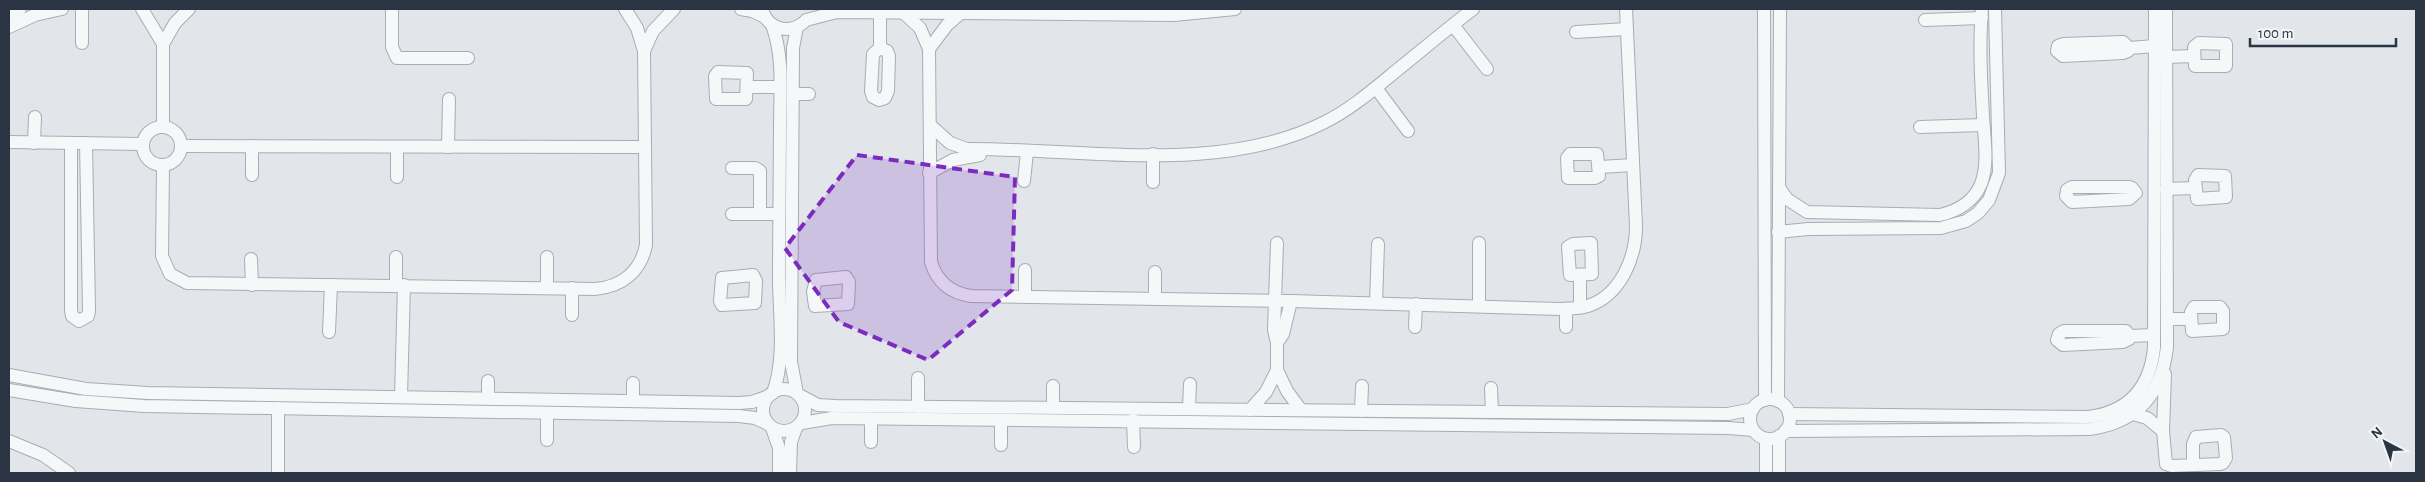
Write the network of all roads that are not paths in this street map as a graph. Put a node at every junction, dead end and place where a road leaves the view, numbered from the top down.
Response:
1 (20, 9) edge
2 (62, 9) edge
3 (82, 9) edge
4 (142, 9) edge
5 (189, 9) edge
6 (392, 9) edge
7 (625, 9) edge
8 (674, 9) edge
9 (740, 9) edge
10 (1235, 9) edge
11 (1472, 9) edge
12 (1626, 9) edge
13 (1764, 9) edge
14 (1780, 9) edge
15 (1995, 9) edge
16 (2155, 9) edge
17 (2166, 9) edge
18 (837, 10) edge
19 (880, 12) junction
20 (962, 12) junction
21 (904, 13) junction
22 (1982, 13) edge
23 (9, 14) edge
24 (766, 17) edge
25 (804, 18) edge
26 (1925, 20) dead end
27 (1453, 25) junction
28 (9, 27) edge
29 (1627, 29) junction
30 (1576, 32) dead end
31 (82, 42) dead end
32 (163, 44) junction
33 (2155, 46) junction
34 (880, 48) dead end
35 (929, 49) junction
36 (2092, 49) dead end
37 (644, 51) junction
38 (2166, 56) junction
39 (2194, 56) dead end
40 (468, 58) dead end
41 (1487, 70) dead end
42 (1996, 70) junction
43 (1981, 71) junction
44 (748, 87) dead end
45 (780, 87) junction
46 (1376, 88) junction
47 (793, 94) junction
48 (809, 94) dead end
49 (448, 99) dead end
50 (35, 117) dead end
51 (930, 125) junction
52 (1983, 125) junction
53 (163, 128) junction
54 (1920, 128) dead end
55 (1408, 131) dead end
56 (9, 142) edge
57 (34, 143) junction
58 (71, 143) junction
59 (86, 143) junction
60 (143, 144) junction
61 (181, 146) junction
62 (252, 146) junction
63 (397, 146) junction
64 (2160, 146) junction
65 (448, 147) junction
66 (645, 147) junction
67 (991, 150) junction
68 (1027, 152) junction
69 (1153, 154) junction
70 (163, 165) junction
71 (1634, 165) junction
72 (1600, 167) dead end
73 (732, 168) dead end
74 (929, 173) junction
75 (252, 176) dead end
76 (397, 177) dead end
77 (1024, 181) dead end
78 (1154, 182) dead end
79 (2195, 188) dead end
80 (1780, 189) junction
81 (2160, 191) junction
82 (2136, 193) dead end
83 (732, 214) dead end
84 (760, 214) junction
85 (779, 214) junction
86 (1778, 232) junction
87 (1277, 243) dead end
88 (1378, 244) dead end
89 (1479, 244) dead end
90 (396, 257) dead end
91 (547, 257) dead end
92 (252, 259) dead end
93 (1024, 270) dead end
94 (1155, 272) dead end
95 (1580, 276) dead end
96 (252, 284) junction
97 (331, 284) junction
98 (400, 285) junction
99 (547, 288) junction
100 (572, 288) junction
101 (778, 288) junction
102 (756, 290) dead end
103 (792, 292) junction
104 (813, 292) dead end
105 (1025, 296) junction
106 (1155, 298) junction
107 (1275, 300) junction
108 (1291, 301) junction
109 (1376, 303) junction
110 (1416, 304) junction
111 (1479, 306) junction
112 (1580, 307) junction
113 (1566, 308) junction
114 (572, 315) dead end
115 (2191, 319) dead end
116 (2167, 320) junction
117 (1415, 327) dead end
118 (1566, 327) dead end
119 (329, 332) dead end
120 (2154, 335) junction
121 (2093, 337) dead end
122 (1277, 343) junction
123 (2165, 362) junction
124 (1277, 370) junction
125 (9, 375) edge
126 (918, 378) dead end
127 (488, 381) dead end
128 (633, 383) dead end
129 (1190, 384) dead end
130 (1053, 386) dead end
131 (1362, 386) dead end
132 (1491, 388) dead end
133 (9, 390) edge
134 (248, 394) junction
135 (771, 394) junction
136 (799, 395) junction
137 (401, 396) junction
138 (488, 398) junction
139 (633, 401) junction
140 (1771, 401) junction
141 (918, 407) junction
142 (248, 408) junction
143 (278, 408) junction
144 (1053, 408) junction
145 (1190, 409) junction
146 (1753, 409) junction
147 (1250, 410) junction
148 (1301, 410) junction
149 (1361, 411) junction
150 (546, 412) junction
151 (832, 412) junction
152 (1492, 412) junction
153 (1093, 414) junction
154 (1788, 414) junction
155 (2133, 414) junction
156 (1954, 416) junction
157 (1441, 418) junction
158 (871, 419) junction
159 (1001, 420) junction
160 (1133, 420) junction
161 (799, 425) junction
162 (770, 426) junction
163 (1753, 430) junction
164 (1954, 430) junction
165 (2163, 431) junction
166 (1777, 435) junction
167 (547, 440) dead end
168 (9, 441) edge
169 (871, 442) dead end
170 (1001, 445) dead end
171 (1134, 447) dead end
172 (2193, 465) dead end
173 (69, 473) edge
174 (278, 473) edge
175 (779, 473) edge
176 (790, 473) edge
177 (1766, 473) edge
178 (1779, 473) edge

1 - 23 street
2 - 28 street
3 - 31 street
4 - 32 street
5 - 32 street
6 - 40 street
7 - 37 street
8 - 37 street
9 - 24 street
10 - 20 street
11 - 27 street
12 - 29 street
13 - 140 street
14 - 80 street
15 - 42 street
16 - 33 street
17 - 38 street
18 - 19 street
18 - 25 street
19 - 21 street
19 - 34 street
20 - 21 street
20 - 35 street
21 - 35 street
22 - 26 street
22 - 43 street
24 - 25 street
24 - 45 street
25 - 47 street
27 - 41 street
27 - 46 street
29 - 30 street
29 - 71 street
32 - 53 street
33 - 36 street
33 - 64 street
35 - 51 street
37 - 66 street
38 - 39 street
38 - 64 street
42 - 43 street
42 - 86 street
43 - 52 street
44 - 45 street
45 - 85 street
46 - 55 street
46 - 69 street
47 - 48 street
47 - 103 street
49 - 65 street
50 - 57 street
51 - 67 street
51 - 74 street
52 - 54 street
52 - 80 street
53 - 60 street
53 - 61 street
56 - 57 street
57 - 58 street
58 - 59 street
58 - 59 street
59 - 60 street
60 - 70 street
61 - 62 street
61 - 70 street
62 - 63 street
62 - 75 street
63 - 65 street
63 - 76 street
64 - 81 street
65 - 66 street
66 - 100 street
67 - 68 street
67 - 74 street
68 - 69 street
68 - 77 street
69 - 78 street
70 - 96 street
71 - 72 street
71 - 112 street
73 - 84 street
74 - 105 street
79 - 81 street
80 - 86 street
81 - 82 street
81 - 116 street
81 - 120 street
83 - 84 street
84 - 85 street
85 - 101 street
86 - 140 street
87 - 107 street
88 - 109 street
89 - 111 street
90 - 98 street
91 - 99 street
92 - 96 street
93 - 105 street
94 - 106 street
95 - 112 street
96 - 97 street
97 - 98 street
97 - 119 street
98 - 99 street
98 - 137 street
99 - 100 street
100 - 114 street
101 - 102 street
101 - 135 street
103 - 104 street
103 - 136 street
105 - 106 street
106 - 107 street
107 - 108 street
107 - 122 street
108 - 109 street
108 - 122 street
109 - 110 street
110 - 111 street
110 - 117 street
111 - 113 street
112 - 113 street
113 - 118 street
115 - 116 street
116 - 123 street
120 - 121 street
120 - 156 street
122 - 124 street
123 - 155 street
123 - 165 street
124 - 147 street
124 - 148 street
125 - 134 street
126 - 141 street
127 - 138 street
128 - 139 street
129 - 145 street
130 - 144 street
131 - 149 street
132 - 152 street
133 - 142 street
134 - 137 street
134 - 142 street
135 - 136 street
135 - 139 street
135 - 162 street
136 - 151 street
136 - 161 street
137 - 138 street
138 - 139 street
140 - 146 street
140 - 154 street
141 - 144 street
141 - 151 street
142 - 143 street
143 - 150 street
143 - 174 street
144 - 153 street
145 - 147 street
145 - 153 street
146 - 152 street
146 - 163 street
147 - 148 street
148 - 149 street
149 - 157 street
150 - 162 street
150 - 167 street
151 - 158 street
151 - 161 street
152 - 157 street
153 - 159 street
153 - 160 street
154 - 156 street
154 - 166 street
155 - 164 street
155 - 165 street
156 - 164 street
157 - 160 street
157 - 163 street
158 - 159 street
158 - 169 street
159 - 170 street
160 - 171 street
161 - 162 street
161 - 176 street
162 - 175 street
163 - 166 street
164 - 166 street
165 - 172 street
166 - 177 street
166 - 178 street
168 - 173 street

